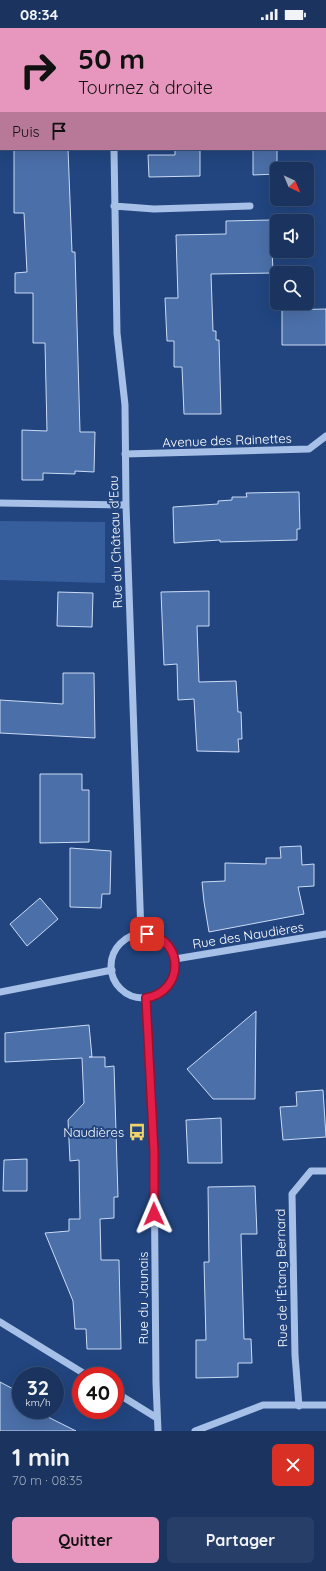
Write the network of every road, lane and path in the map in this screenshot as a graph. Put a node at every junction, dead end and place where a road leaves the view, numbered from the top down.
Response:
1 (114, 150) edge
2 (114, 206) junction
3 (250, 206) dead end
4 (326, 436) edge
5 (125, 454) junction
6 (0, 504) edge
7 (126, 505) junction
8 (141, 934) junction
9 (326, 934) edge
10 (175, 959) junction
11 (112, 970) junction
12 (0, 992) edge
13 (146, 998) junction
14 (326, 1170) edge
15 (0, 1322) edge
16 (73, 1367) edge
17 (124, 1398) edge
18 (326, 1404) edge
19 (299, 1406) junction
20 (157, 1418) junction
21 (158, 1431) edge
22 (195, 1431) edge

1 - 2 street, Rue du Château d'Eau
2 - 3 street
2 - 5 street, Rue du Château d'Eau
4 - 5 street, Avenue des Rainettes
5 - 7 street, Rue du Château d'Eau
6 - 7 street
7 - 8 street, Rue du Château d'Eau
8 - 10 street
8 - 11 street
9 - 10 street, Rue des Naudières
10 - 13 street
11 - 12 street
11 - 13 street
13 - 20 street, Rue du Jaunais
14 - 19 street, Rue de l'Étang Bernard
15 - 16 street
17 - 20 street
18 - 19 street
19 - 22 street
20 - 21 street, Rue du Jaunais

